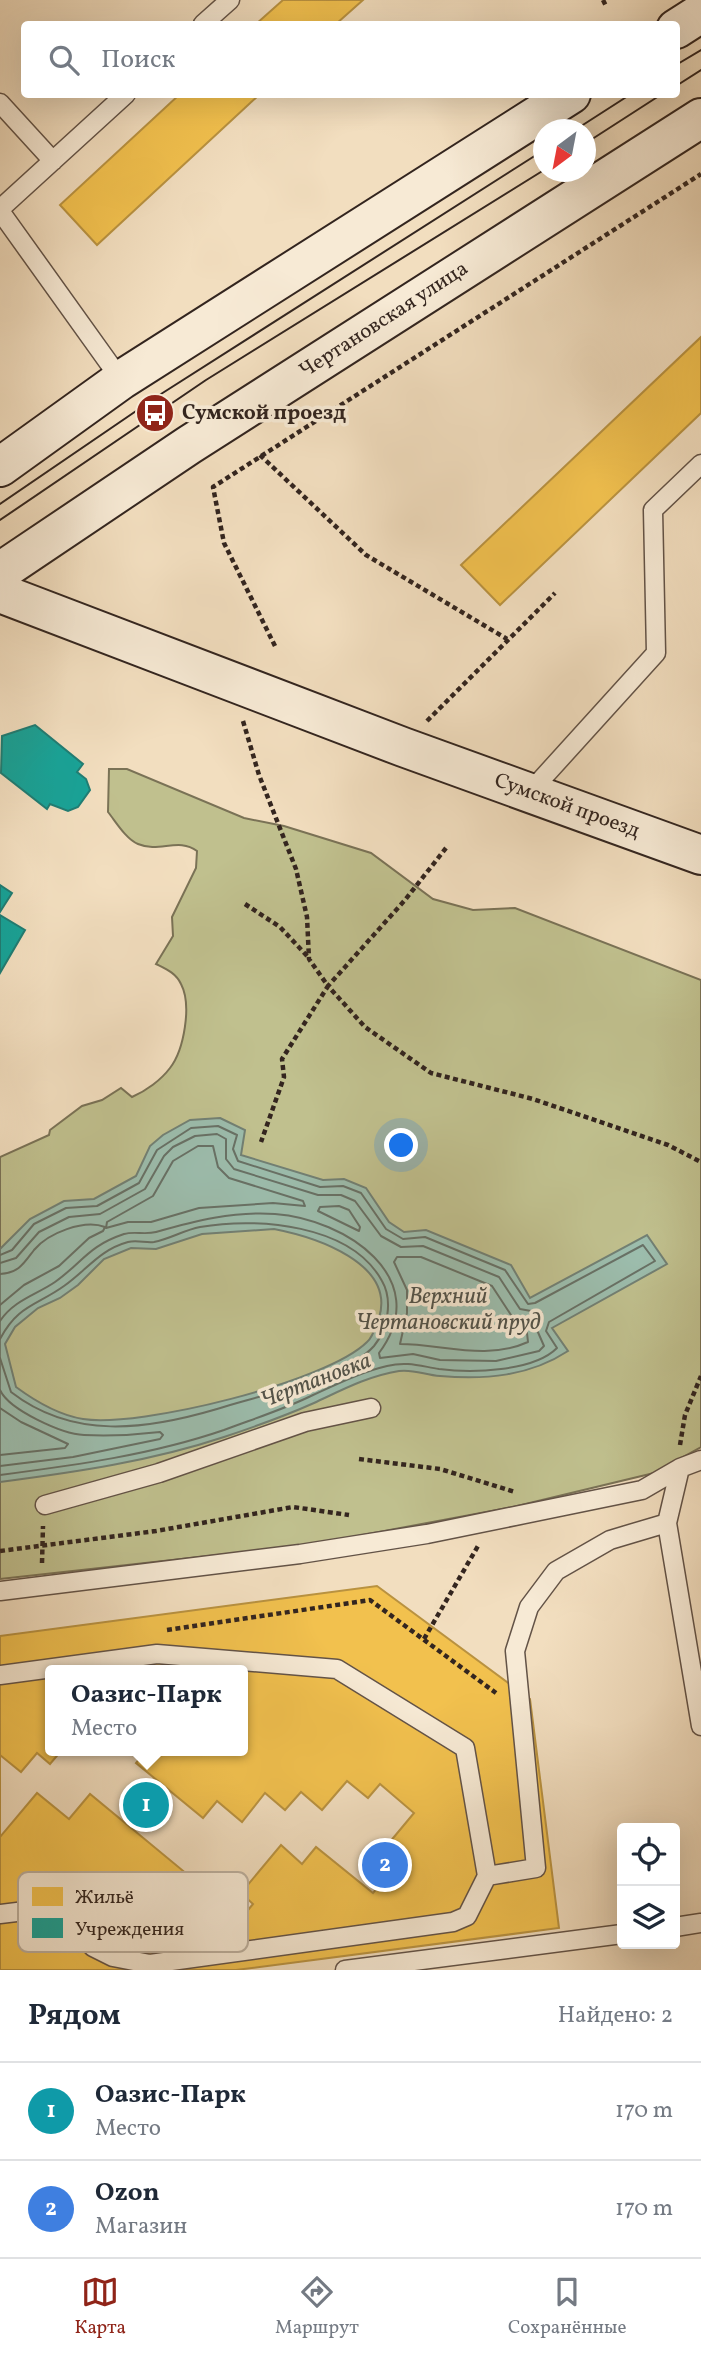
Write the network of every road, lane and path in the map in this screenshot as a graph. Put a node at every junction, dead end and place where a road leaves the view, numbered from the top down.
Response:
1 (230, 0) edge
2 (603, 0) edge
3 (606, 6) dead end
4 (701, 13) edge
5 (206, 21) edge
6 (680, 27) edge
7 (122, 98) edge
8 (565, 98) edge
9 (0, 103) edge
10 (701, 118) edge
11 (54, 160) junction
12 (701, 174) edge
13 (0, 210) edge
14 (121, 380) junction
15 (260, 454) junction
16 (701, 464) edge
17 (0, 467) edge
18 (0, 572) edge
19 (0, 593) edge
20 (555, 593) dead end
21 (507, 639) junction
22 (275, 646) dead end
23 (241, 716) dead end
24 (403, 747) junction
25 (530, 792) junction
26 (446, 848) dead end
27 (701, 855) edge
28 (245, 904) dead end
29 (309, 959) junction
30 (328, 986) junction
31 (261, 1142) dead end
32 (701, 1162) edge
33 (701, 1376) edge
34 (371, 1408) dead end
35 (359, 1459) dead end
36 (701, 1460) edge
37 (680, 1468) junction
38 (463, 1476) dead end
39 (45, 1504) joint
40 (349, 1515) dead end
41 (494, 1519) junction
42 (667, 1523) junction
43 (42, 1546) junction
44 (0, 1551) edge
45 (43, 1567) dead end
46 (0, 1591) edge
47 (165, 1630) dead end
48 (424, 1639) junction
49 (75, 1665) edge
50 (45, 1669) edge
51 (0, 1675) edge
52 (521, 1711) junction
53 (701, 1726) edge
54 (487, 1876) junction
55 (18, 1912) edge
56 (0, 1914) edge
57 (701, 1923) edge
58 (680, 1926) edge
59 (617, 1935) edge
60 (248, 1950) edge
61 (103, 1952) edge
62 (237, 1952) edge
63 (345, 1970) edge

1 - 5 lane
2 - 3 path
4 - 6 main road
7 - 11 lane
8 - 14 main road
9 - 11 lane
10 - 18 main road, Чертановская улица
11 - 13 lane
12 - 15 path
13 - 14 lane
14 - 17 main road
15 - 21 path
15 - 22 path
16 - 25 lane
19 - 24 main road, Сумской проезд
20 - 21 path
21 - 24 path
23 - 29 path
24 - 25 main road, Сумской проезд
25 - 27 main road, Сумской проезд
26 - 30 path
28 - 29 path
29 - 30 path
30 - 31 path
30 - 32 path
33 - 37 path
34 - 39 lane
35 - 38 path
36 - 37 lane
37 - 41 lane
37 - 42 lane
39 - 43 path
40 - 43 path
41 - 46 lane
41 - 48 path
42 - 52 lane
42 - 53 lane
43 - 44 path
43 - 45 path
47 - 48 path
48 - 52 path
49 - 54 lane
50 - 51 lane
52 - 54 lane
54 - 60 lane
55 - 56 lane
57 - 58 lane
59 - 63 lane
61 - 62 lane

